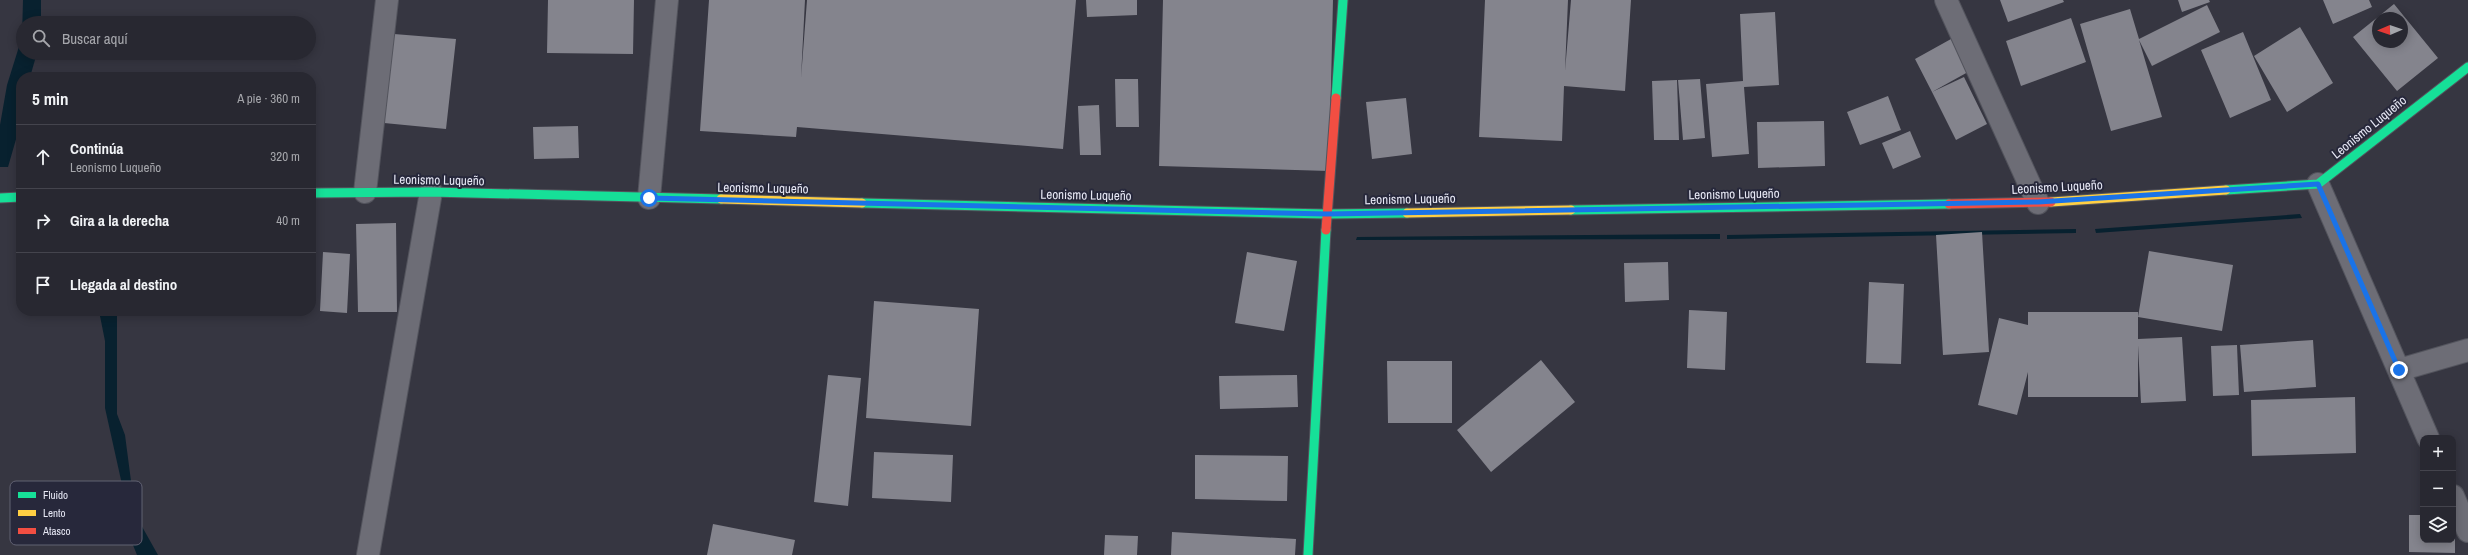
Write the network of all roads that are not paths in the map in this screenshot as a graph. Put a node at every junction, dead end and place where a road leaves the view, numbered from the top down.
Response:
1 (387, 0) edge
2 (667, 0) edge
3 (1343, 0) edge
4 (1946, 0) edge
5 (2468, 67) edge
6 (2318, 184) junction
7 (365, 192) junction
8 (431, 192) junction
9 (316, 193) edge
10 (16, 197) edge
11 (0, 198) edge
12 (649, 198) junction
13 (2038, 202) junction
14 (1327, 214) junction
15 (2468, 350) edge
16 (2399, 370) junction
17 (2427, 435) edge
18 (2456, 503) edge
19 (2468, 531) edge
20 (368, 555) edge
21 (1308, 555) edge

1 - 7 street
2 - 12 street
3 - 14 street
4 - 13 street
5 - 6 street, Leonismo Luqueño
6 - 13 street, Leonismo Luqueño
6 - 16 street
7 - 8 street, Leonismo Luqueño
7 - 9 street, Leonismo Luqueño
8 - 12 street, Leonismo Luqueño
8 - 20 street
10 - 11 street
12 - 14 street, Leonismo Luqueño
13 - 14 street, Leonismo Luqueño
14 - 21 street
15 - 16 street
16 - 17 street
18 - 19 street

